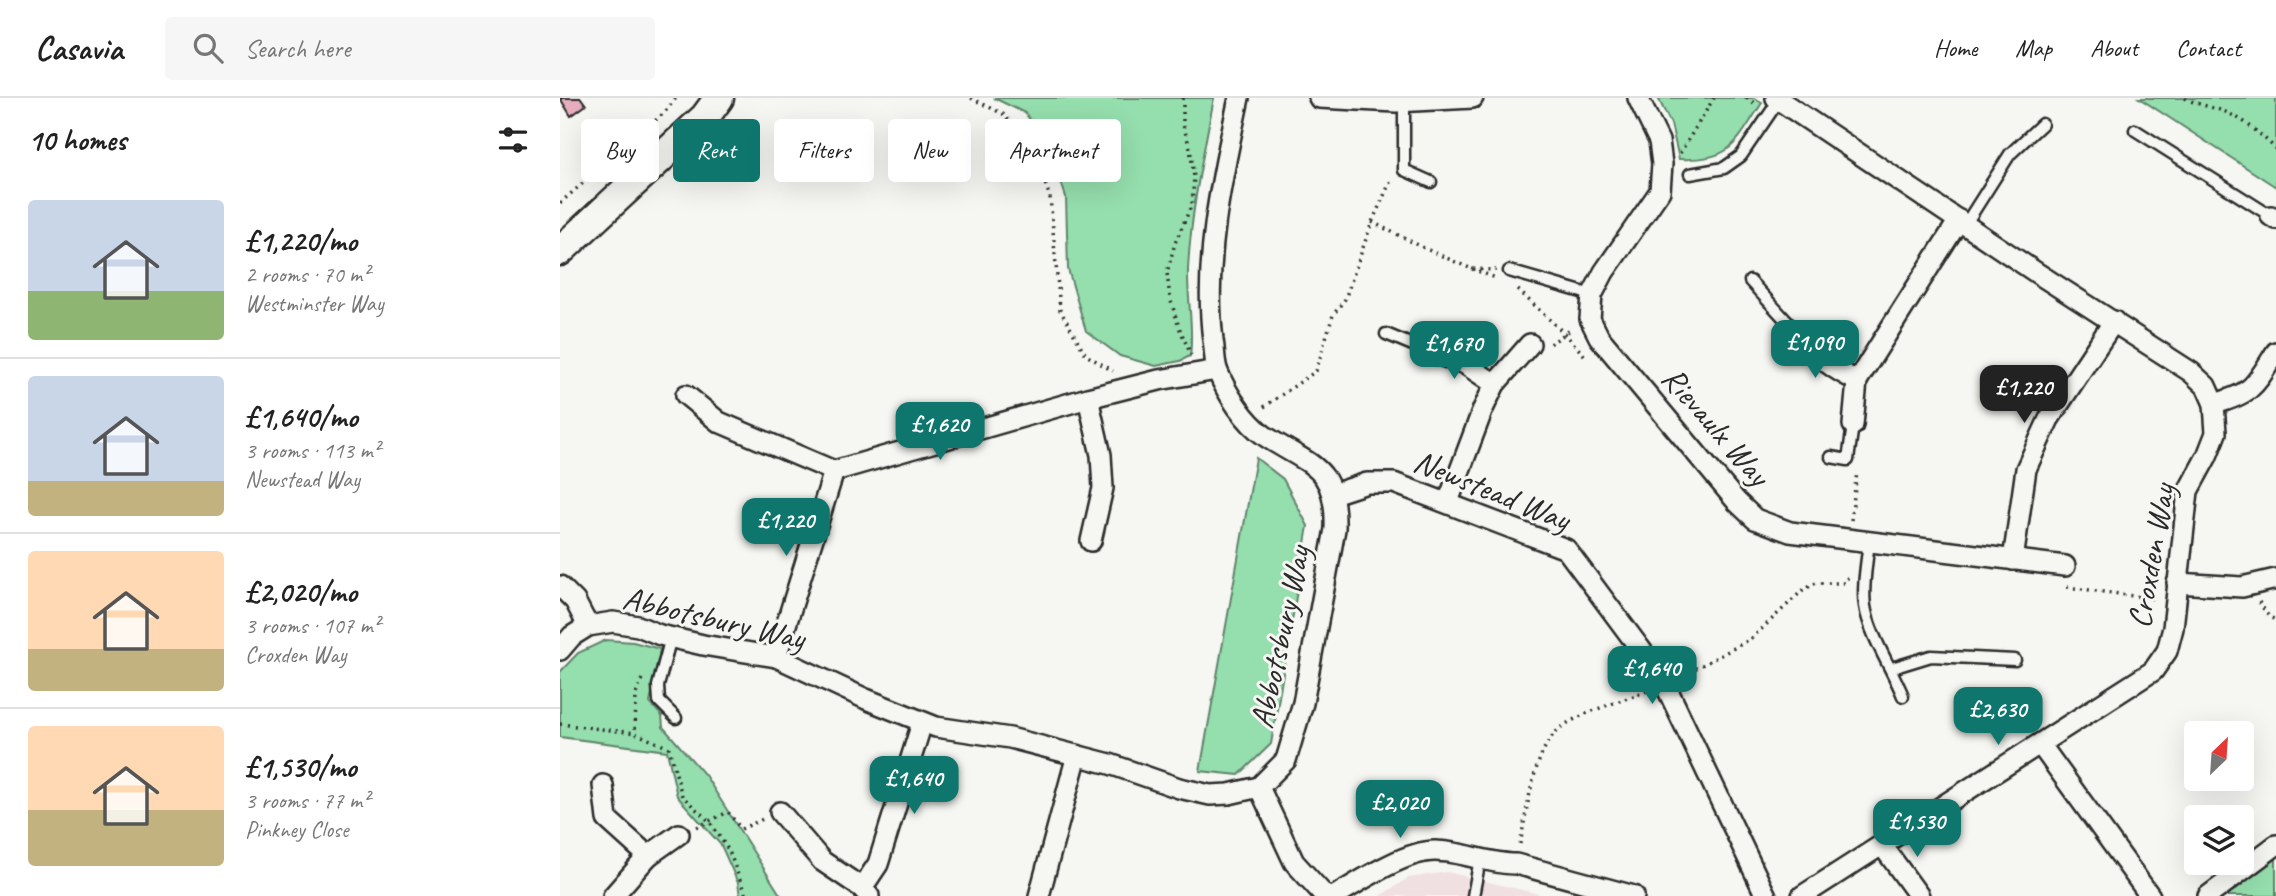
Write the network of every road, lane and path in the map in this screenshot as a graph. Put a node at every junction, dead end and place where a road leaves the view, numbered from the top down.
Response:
1 (676, 98) edge
2 (719, 98) edge
3 (971, 98) edge
4 (1183, 98) edge
5 (1239, 98) edge
6 (1319, 98) edge
7 (1473, 98) edge
8 (1638, 98) edge
9 (1714, 98) edge
10 (2185, 98) edge
11 (1778, 99) edge
12 (1395, 101) edge
13 (2042, 124) dead end
14 (2135, 130) dead end
15 (2276, 149) edge
16 (1662, 164) junction
17 (1395, 170) dead end
18 (1690, 174) dead end
19 (1432, 182) dead end
20 (560, 203) edge
21 (2274, 217) edge
22 (1372, 222) junction
23 (1962, 222) junction
24 (560, 251) edge
25 (1472, 269) junction
26 (1507, 276) junction
27 (1750, 281) dead end
28 (1516, 289) dead end
29 (1592, 295) junction
30 (1590, 319) junction
31 (2114, 321) junction
32 (1385, 334) dead end
33 (1565, 334) junction
34 (1804, 340) joint
35 (1530, 344) joint
36 (1427, 351) joint
37 (2276, 352) edge
38 (1594, 365) dead end
39 (1209, 372) junction
40 (1122, 376) dead end
41 (1857, 381) junction
42 (1494, 384) junction
43 (686, 395) dead end
44 (1088, 398) junction
45 (2214, 404) junction
46 (1248, 418) junction
47 (1853, 425) joint
48 (1831, 457) dead end
49 (1857, 470) dead end
50 (834, 471) junction
51 (1334, 494) junction
52 (1448, 502) junction
53 (1849, 538) junction
54 (1091, 541) dead end
55 (1869, 541) junction
56 (2013, 560) junction
57 (2066, 566) joint
58 (2276, 579) edge
59 (2177, 583) junction
60 (560, 586) edge
61 (589, 626) junction
62 (671, 637) junction
63 (560, 650) edge
64 (776, 657) junction
65 (2015, 660) dead end
66 (1892, 668) junction
67 (646, 670) dead end
68 (1903, 696) dead end
69 (676, 718) dead end
70 (922, 723) junction
71 (560, 724) edge
72 (635, 733) junction
73 (2040, 744) junction
74 (1077, 755) junction
75 (603, 785) dead end
76 (1259, 787) junction
77 (780, 812) joint
78 (710, 822) junction
79 (679, 834) dead end
80 (1882, 845) junction
81 (2276, 845) edge
82 (648, 856) junction
83 (1480, 859) junction
84 (866, 892) edge
85 (613, 896) edge
86 (746, 896) edge
87 (1039, 896) edge
88 (1325, 896) edge
89 (1335, 896) edge
90 (1473, 896) edge
91 (1633, 896) edge
92 (1766, 896) edge
93 (1801, 896) edge
94 (1919, 896) edge
95 (2150, 896) edge
96 (2208, 896) edge

1 - 20 path
2 - 24 street
3 - 40 path
4 - 39 path
5 - 39 street
6 - 12 street
7 - 12 street
8 - 16 street
9 - 16 path
10 - 15 path
11 - 18 lane
11 - 23 street
12 - 19 lane
13 - 23 lane
14 - 21 lane
16 - 29 street
17 - 22 path
22 - 25 path
22 - 46 path
23 - 31 street
23 - 41 street
25 - 26 path
25 - 26 path
26 - 29 lane
27 - 34 lane
28 - 33 path
29 - 30 street
30 - 33 path
30 - 53 street, Rievaulx Way
31 - 45 street
31 - 56 street
32 - 36 lane
33 - 35 path
33 - 38 path
34 - 41 street
35 - 42 street
36 - 42 street
37 - 45 street
39 - 44 street
39 - 46 street
41 - 47 street
42 - 52 street
43 - 50 street
44 - 50 street
44 - 54 street
45 - 59 street, Croxden Way
46 - 51 street
47 - 48 lane
49 - 53 path
50 - 64 street
51 - 52 street, Newstead Way
51 - 76 street, Abbotsbury Way
52 - 92 street, Newstead Way
53 - 55 street, Rievaulx Way
55 - 56 street, Rievaulx Way
55 - 66 lane
56 - 57 street, Rievaulx Way
57 - 59 path
58 - 59 street
59 - 73 street, Croxden Way
60 - 61 street
61 - 62 street, Abbotsbury Way
61 - 63 street, Abbotsbury Way
62 - 64 street, Abbotsbury Way
62 - 69 lane
64 - 70 street, Abbotsbury Way
65 - 66 lane
66 - 68 lane
67 - 72 path
70 - 74 street, Abbotsbury Way
70 - 84 street
71 - 72 path
72 - 78 path
73 - 80 street, Croxden Way
73 - 95 street
74 - 76 street, Abbotsbury Way
74 - 87 street
75 - 82 street
76 - 88 street
77 - 78 path
77 - 84 street
78 - 86 path
79 - 82 street
80 - 93 street, Croxden Way
80 - 94 street
81 - 96 street
82 - 85 street
83 - 89 street
83 - 90 lane
83 - 91 street

